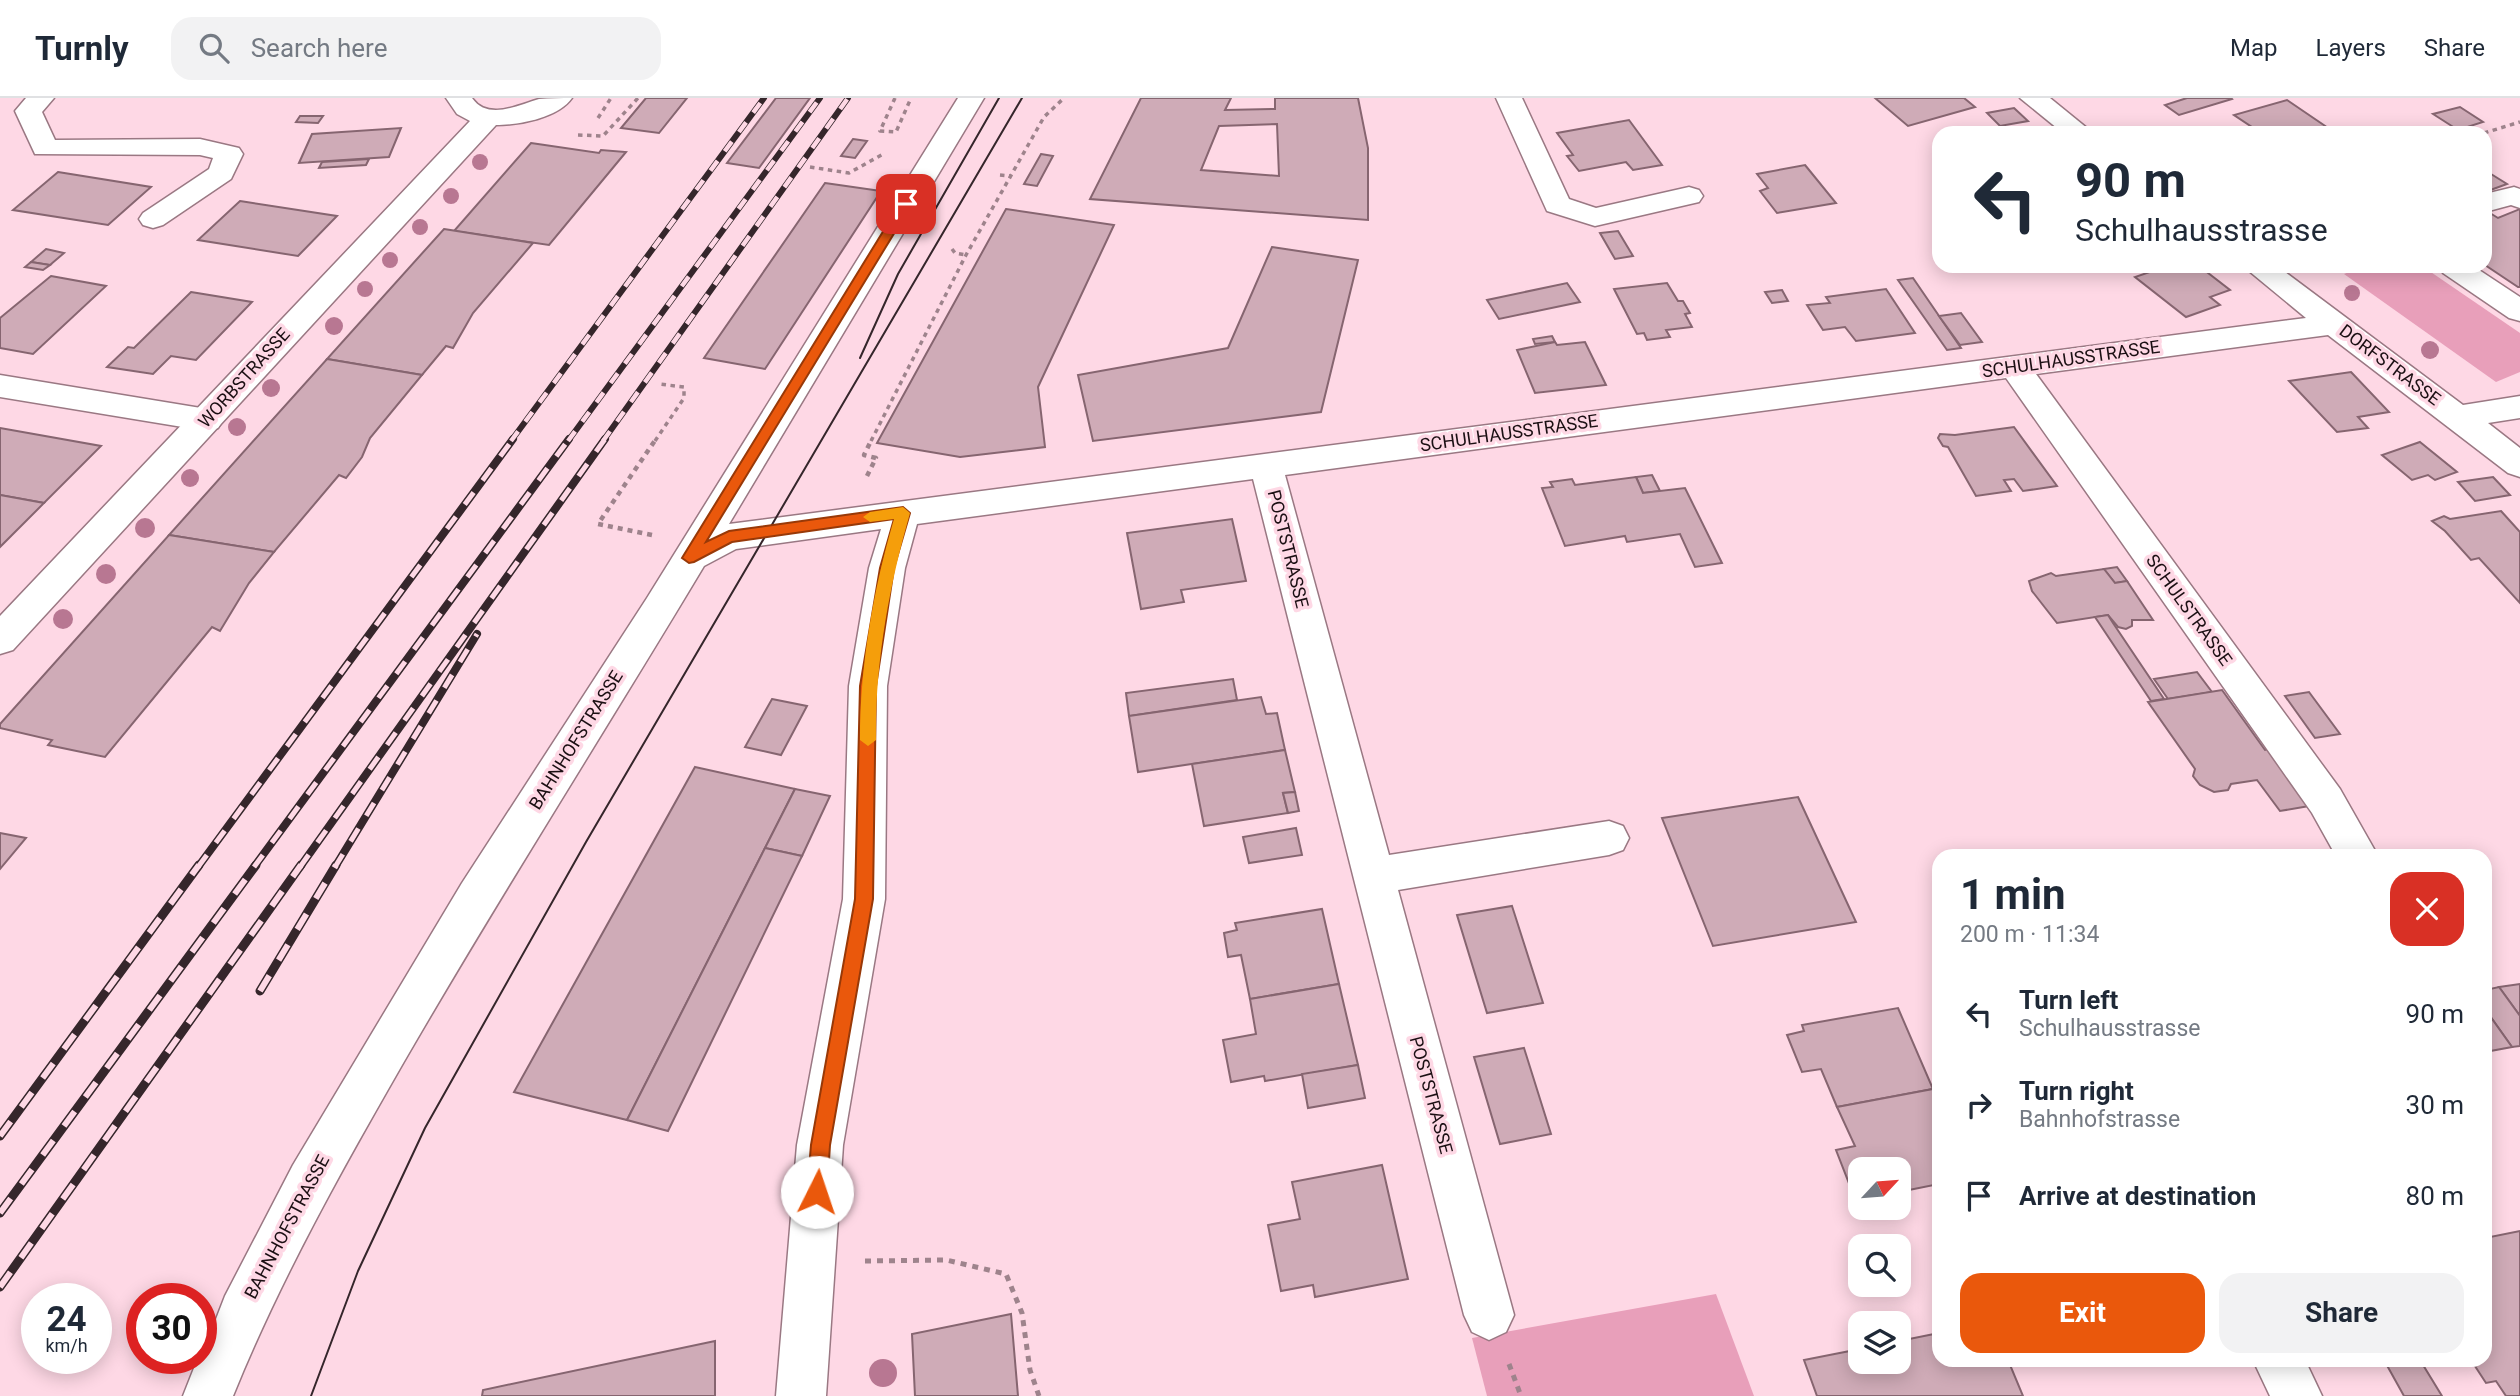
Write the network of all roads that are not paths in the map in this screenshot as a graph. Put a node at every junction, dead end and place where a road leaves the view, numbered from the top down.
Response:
1 (41, 98) edge
2 (459, 98) edge
3 (559, 98) edge
4 (971, 98) edge
5 (1509, 98) edge
6 (2033, 98) edge
7 (489, 117) junction
8 (2071, 126) edge
9 (1689, 195) dead end
10 (2520, 199) edge
11 (2492, 201) edge
12 (153, 219) dead end
13 (2268, 273) edge
14 (2463, 273) edge
15 (2520, 311) edge
16 (2335, 324) junction
17 (2014, 367) junction
18 (0, 386) edge
19 (2520, 407) edge
20 (2459, 417) junction
21 (207, 420) junction
22 (1266, 465) junction
23 (2520, 465) edge
24 (903, 513) junction
25 (689, 558) junction
26 (0, 640) edge
27 (1609, 838) dead end
28 (2354, 849) edge
29 (1372, 876) junction
30 (1489, 1315) dead end
31 (2282, 1367) edge
32 (208, 1396) edge
33 (802, 1396) edge
34 (2297, 1396) edge

1 - 12 street
2 - 7 street
3 - 7 street
4 - 25 street, BAHNHOFSTRASSE
5 - 9 street
6 - 8 street
7 - 21 street, WORBSTRASSE
10 - 11 street
13 - 16 street, DORFSTRASSE
14 - 15 street
16 - 17 street, SCHULHAUSSTRASSE
16 - 20 street, DORFSTRASSE
17 - 22 street, SCHULHAUSSTRASSE
17 - 28 street, SCHULSTRASSE
18 - 21 street
19 - 20 street
20 - 23 street, DORFSTRASSE
21 - 26 street, WORBSTRASSE
22 - 24 street, SCHULHAUSSTRASSE
22 - 29 street, POSTSTRASSE
24 - 25 street, SCHULHAUSSTRASSE
24 - 33 street
25 - 32 street, BAHNHOFSTRASSE
27 - 29 street
29 - 30 street, POSTSTRASSE
31 - 34 street

